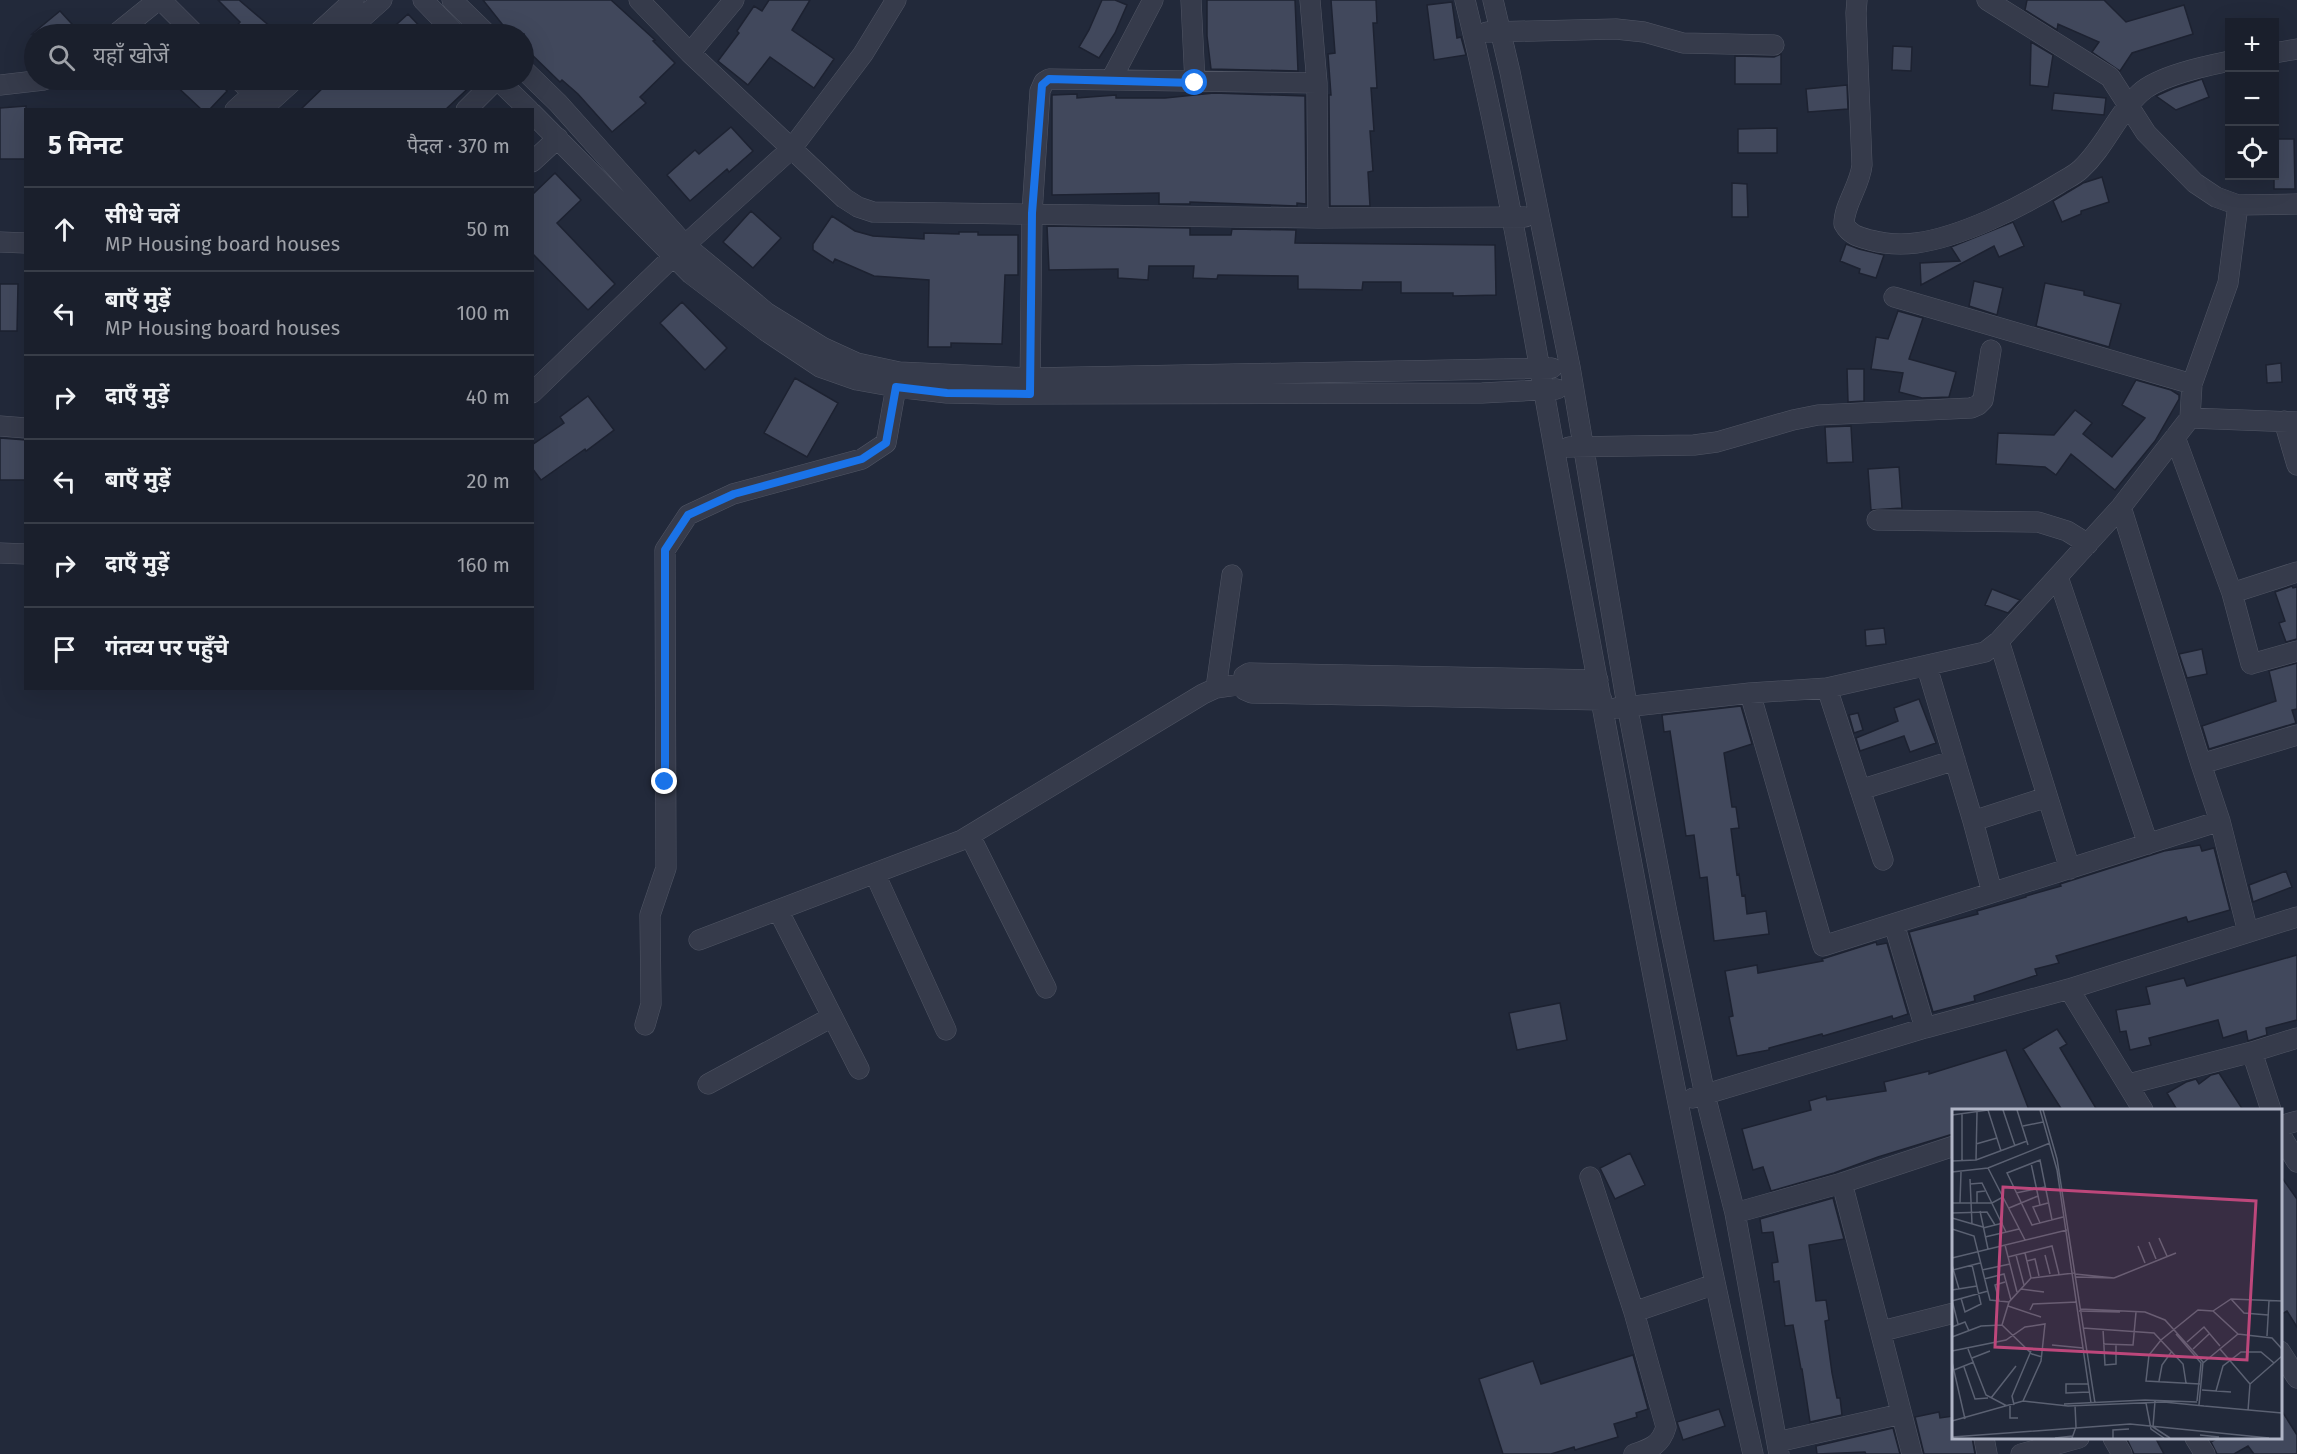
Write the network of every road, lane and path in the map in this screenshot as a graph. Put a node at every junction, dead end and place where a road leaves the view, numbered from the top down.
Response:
1 (160, 0) edge
2 (354, 0) edge
3 (382, 0) edge
4 (423, 0) edge
5 (452, 0) edge
6 (639, 0) edge
7 (734, 0) edge
8 (897, 0) edge
9 (1153, 0) edge
10 (1191, 0) edge
11 (1310, 0) edge
12 (1464, 0) edge
13 (1492, 0) edge
14 (1857, 0) edge
15 (1987, 0) edge
16 (129, 24) edge
17 (185, 24) edge
18 (328, 24) edge
19 (355, 24) edge
20 (446, 24) edge
21 (477, 24) edge
22 (1500, 31) junction
23 (1473, 34) junction
24 (1774, 45) dead end
25 (2297, 49) edge
26 (2279, 52) edge
27 (690, 53) junction
28 (2225, 62) edge
29 (534, 80) edge
30 (1111, 80) junction
31 (24, 82) edge
32 (1195, 83) junction
33 (1317, 83) junction
34 (0, 85) edge
35 (271, 90) edge
36 (487, 90) edge
37 (508, 90) edge
38 (255, 97) edge
39 (239, 108) edge
40 (468, 108) edge
41 (527, 108) edge
42 (2129, 108) junction
43 (534, 115) edge
44 (558, 138) junction
45 (792, 148) junction
46 (534, 160) edge
47 (2297, 204) edge
48 (2238, 205) junction
49 (1032, 213) junction
50 (1540, 216) junction
51 (1318, 218) junction
52 (1512, 218) junction
53 (0, 230) edge
54 (24, 230) edge
55 (0, 242) edge
56 (24, 243) edge
57 (680, 250) junction
58 (1894, 297) dead end
59 (1990, 350) dead end
60 (1570, 367) junction
61 (1541, 369) junction
62 (2192, 384) junction
63 (1030, 386) junction
64 (896, 387) junction
65 (1573, 388) junction
66 (1544, 390) junction
67 (534, 391) edge
68 (2190, 418) junction
69 (2290, 422) edge
70 (0, 426) edge
71 (24, 428) edge
72 (2175, 437) junction
73 (1581, 446) junction
74 (1554, 448) junction
75 (2297, 465) edge
76 (2121, 507) junction
77 (1877, 520) dead end
78 (2088, 544) junction
79 (0, 554) edge
80 (24, 554) edge
81 (2297, 572) edge
82 (1232, 575) dead end
83 (2058, 577) junction
84 (2232, 593) junction
85 (1999, 641) junction
86 (2297, 651) edge
87 (1927, 667) junction
88 (1598, 680) junction
89 (1243, 684) junction
90 (1216, 688) junction
91 (1827, 688) junction
92 (1750, 693) junction
93 (1603, 705) junction
94 (1627, 705) junction
95 (2297, 735) edge
96 (1955, 760) junction
97 (2200, 764) junction
98 (1860, 790) junction
99 (2047, 797) junction
100 (1973, 821) junction
101 (2220, 821) junction
102 (970, 836) junction
103 (2148, 844) junction
104 (1883, 860) dead end
105 (2070, 869) junction
106 (875, 874) junction
107 (1992, 892) junction
108 (778, 910) junction
109 (2297, 917) edge
110 (1894, 924) junction
111 (2248, 932) junction
112 (699, 940) dead end
113 (1046, 988) dead end
114 (2069, 989) junction
115 (832, 1017) junction
116 (645, 1024) dead end
117 (1925, 1028) junction
118 (946, 1030) dead end
119 (2297, 1038) edge
120 (2252, 1052) junction
121 (858, 1068) dead end
122 (708, 1084) dead end
123 (2128, 1084) junction
124 (1705, 1095) junction
125 (1679, 1103) junction
126 (2142, 1109) edge
127 (2271, 1109) edge
128 (2297, 1121) edge
129 (2282, 1125) edge
130 (2282, 1137) edge
131 (1952, 1150) edge
132 (2297, 1162) edge
133 (1590, 1177) dead end
134 (1842, 1183) junction
135 (1735, 1213) junction
136 (1715, 1284) junction
137 (1634, 1312) junction
138 (1952, 1313) edge
139 (1882, 1331) junction
140 (2282, 1354) edge
141 (2295, 1370) edge
142 (1901, 1414) junction
143 (1983, 1439) edge
144 (2072, 1439) edge
145 (2114, 1439) edge
146 (2196, 1439) edge
147 (1778, 1448) edge
148 (1634, 1454) edge
149 (1753, 1454) edge
150 (1912, 1454) edge
151 (1987, 1454) edge
152 (2021, 1454) edge
153 (2122, 1454) edge
154 (2205, 1454) edge

1 - 16 street
1 - 17 street
2 - 18 street
3 - 19 street
4 - 20 street
5 - 21 street
6 - 27 street
7 - 27 street
8 - 45 street
9 - 30 street
10 - 32 street
11 - 33 street
12 - 23 street
13 - 22 street
14 - 42 street
15 - 42 street
22 - 23 street
22 - 24 street
22 - 50 street
23 - 52 street
25 - 26 street
27 - 45 street
28 - 42 street
29 - 57 street
30 - 32 street
30 - 49 street
31 - 34 street
32 - 33 street
33 - 51 street
35 - 38 street
36 - 40 street
37 - 41 street
38 - 39 street
42 - 48 street
43 - 44 street
44 - 46 street
44 - 57 street
45 - 49 street
45 - 57 street
47 - 48 street
48 - 62 street
49 - 51 street
49 - 63 street
50 - 52 street
50 - 60 street
51 - 52 street
52 - 61 street
53 - 54 street
55 - 56 street
57 - 63 street
57 - 64 street
57 - 67 street
58 - 62 street
59 - 73 street
60 - 61 street
60 - 65 street
61 - 63 street
61 - 66 street
62 - 68 street
63 - 64 street
63 - 66 street
64 - 116 street
65 - 66 street
65 - 73 street
66 - 74 street
68 - 69 street
68 - 72 street
69 - 75 street
70 - 71 street
72 - 76 street
72 - 84 street
73 - 74 street
73 - 94 street
74 - 88 street
76 - 78 street
76 - 97 street
77 - 78 street
78 - 83 street
79 - 80 street
81 - 84 street
82 - 90 street
83 - 85 street
83 - 103 street
84 - 86 street
85 - 87 street
85 - 99 street
87 - 91 street
87 - 96 street
88 - 89 street
88 - 93 street
89 - 90 street
89 - 93 street
90 - 102 street
91 - 92 street
91 - 98 street
92 - 94 street
92 - 110 street
93 - 94 street
93 - 125 street
94 - 124 street
95 - 97 street
96 - 98 street
96 - 100 street
97 - 101 street
98 - 104 street
99 - 100 street
99 - 105 street
100 - 107 street
101 - 103 street
101 - 111 street
102 - 106 street
102 - 113 street
103 - 105 street
105 - 107 street
106 - 108 street
106 - 118 street
107 - 110 street
108 - 112 street
108 - 115 street
109 - 111 street
110 - 117 street
111 - 114 street
114 - 117 street
114 - 123 street
115 - 121 street
115 - 122 street
117 - 124 street
119 - 120 street
120 - 123 street
120 - 127 street
123 - 126 street
124 - 125 street
124 - 135 street
125 - 136 street
128 - 129 street
130 - 132 street
131 - 134 street
133 - 137 street
134 - 135 street
134 - 139 street
135 - 147 street
136 - 137 street
136 - 149 street
137 - 148 street
138 - 139 street
139 - 142 street
140 - 141 street
142 - 147 street
142 - 150 street
143 - 151 street
144 - 152 street
145 - 153 street
146 - 154 street

